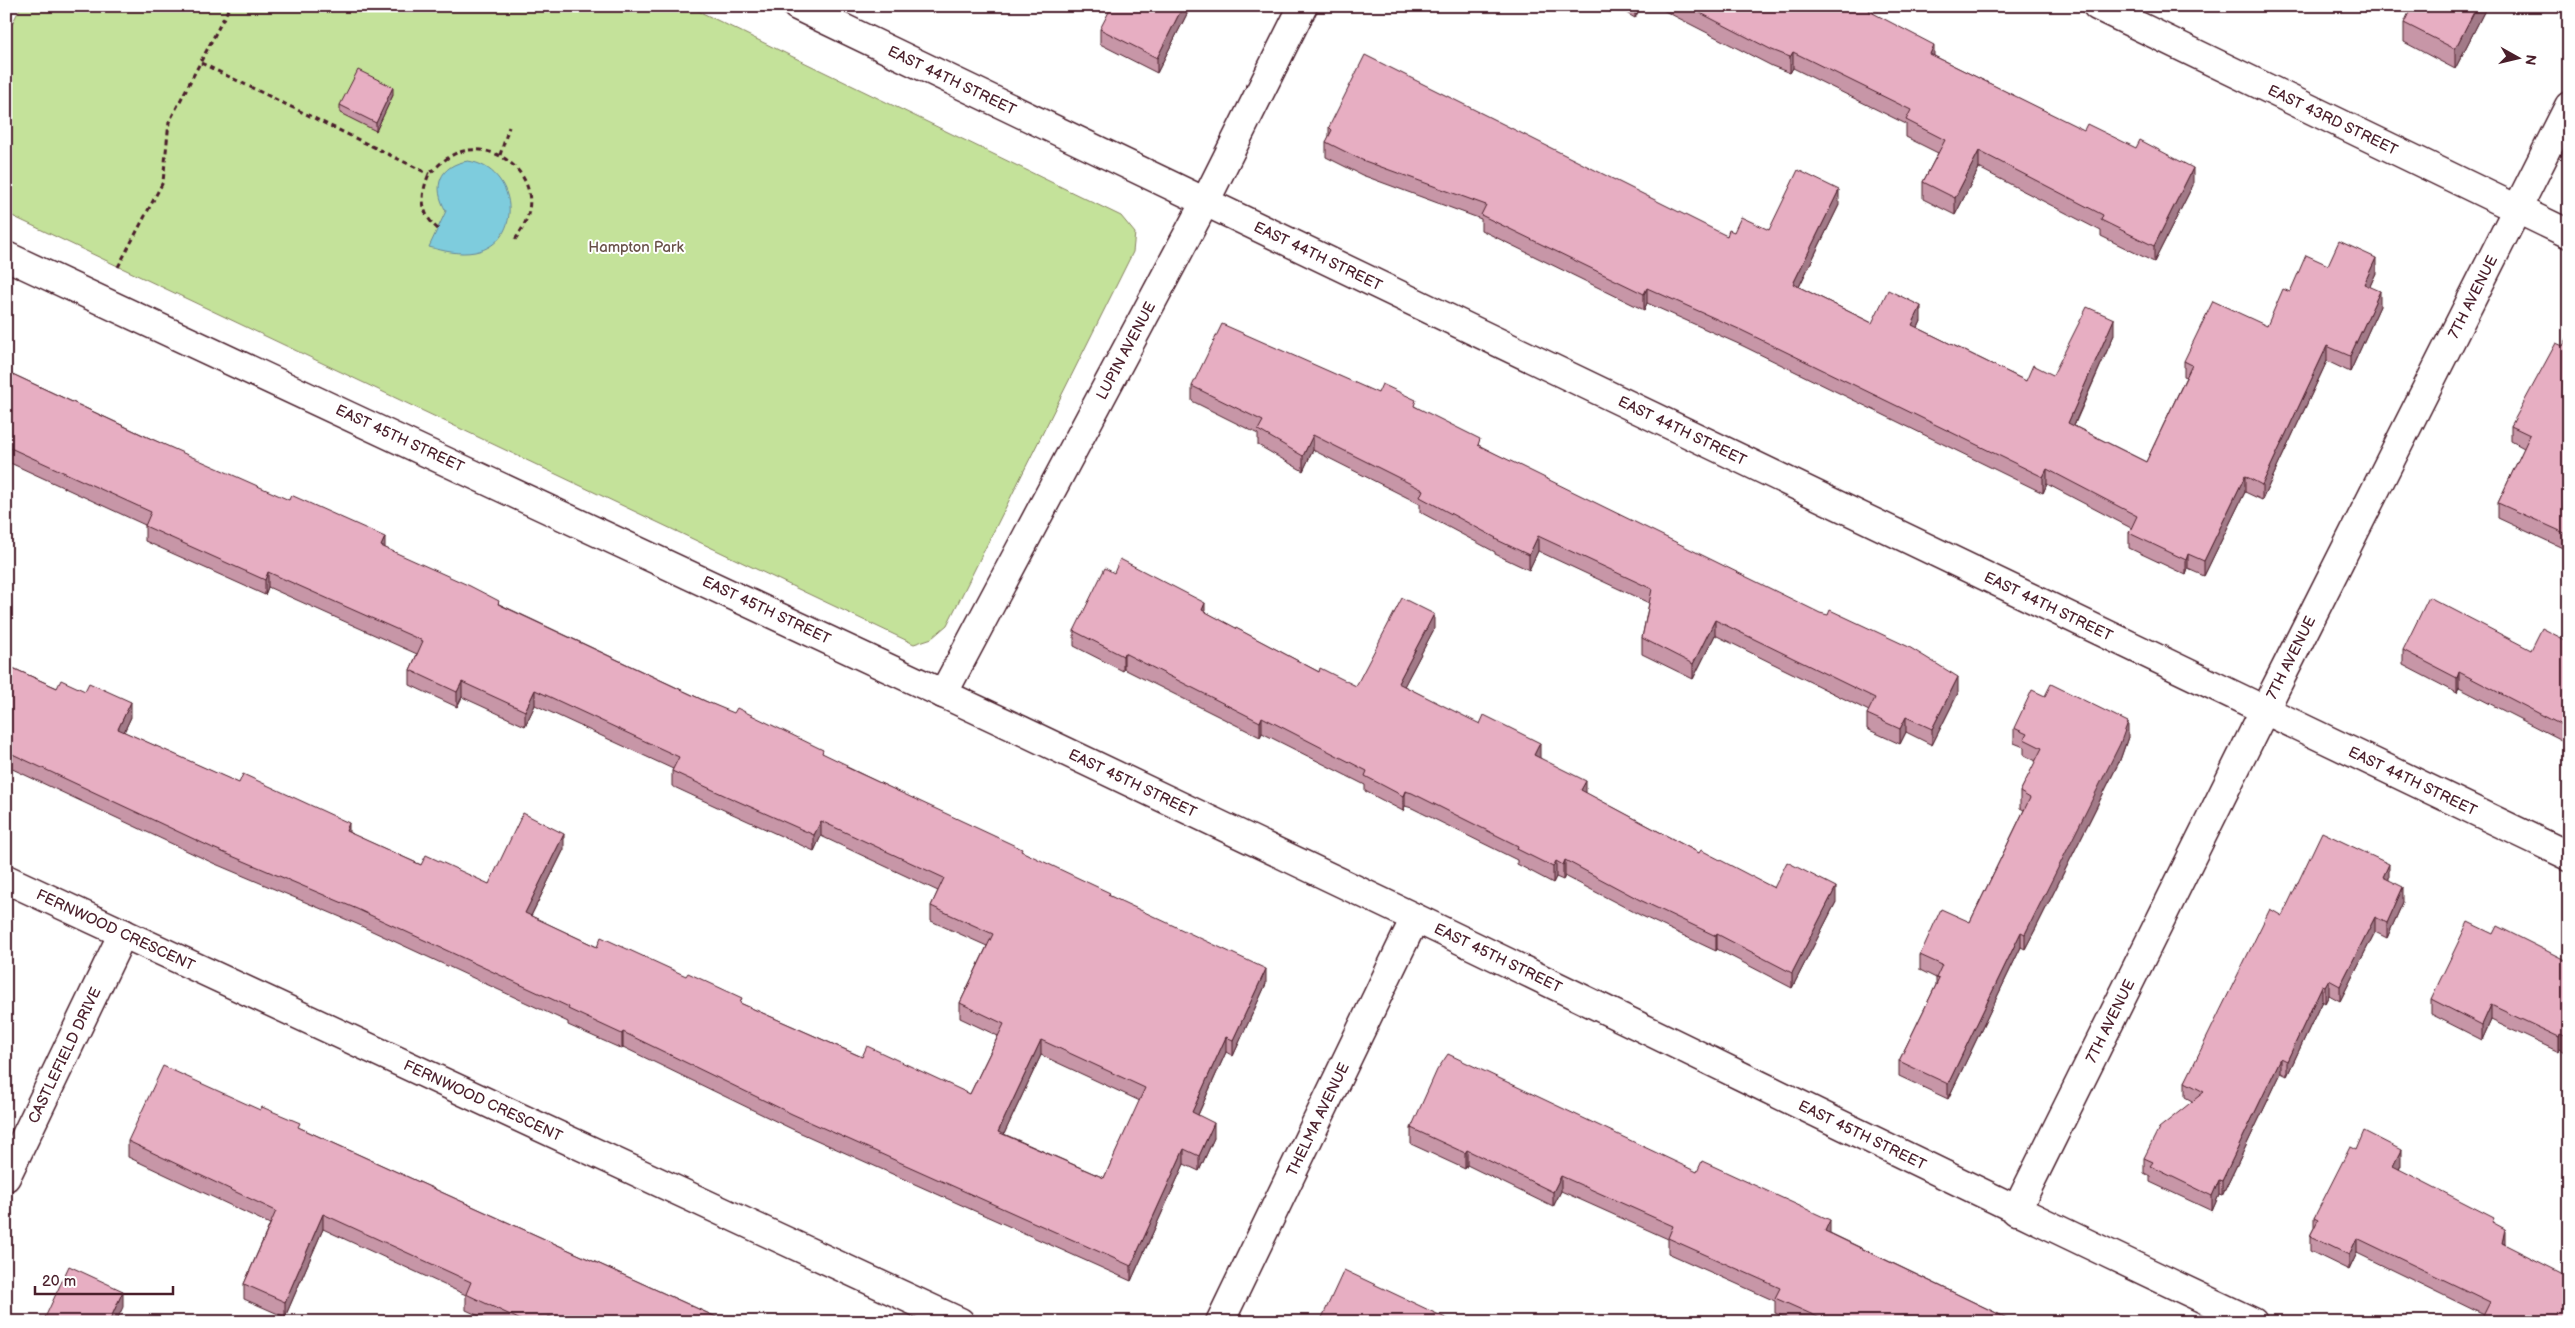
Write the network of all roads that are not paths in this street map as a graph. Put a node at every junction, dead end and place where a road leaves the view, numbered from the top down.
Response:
1 (797, 6) edge
2 (1303, 6) edge
3 (2097, 6) edge
4 (2569, 106) edge
5 (1205, 202) junction
6 (2517, 209) junction
7 (2569, 234) edge
8 (6, 256) edge
9 (943, 694) junction
10 (2264, 709) junction
11 (2569, 856) edge
12 (6, 879) edge
13 (1415, 918) junction
14 (123, 933) junction
15 (6, 1177) edge
16 (2016, 1211) junction
17 (960, 1322) edge
18 (1220, 1322) edge
19 (2253, 1322) edge

1 - 5 street, EAST 44TH STREET
2 - 5 street, LUPIN AVENUE
3 - 6 street, EAST 43RD STREET
4 - 6 street, 7TH AVENUE
5 - 9 street, LUPIN AVENUE
5 - 10 street, EAST 44TH STREET
6 - 7 street, EAST 43RD STREET
6 - 10 street, 7TH AVENUE
8 - 9 street, EAST 45TH STREET
9 - 13 street, EAST 45TH STREET
10 - 11 street, EAST 44TH STREET
10 - 16 street, 7TH AVENUE
12 - 14 street, FERNWOOD CRESCENT
13 - 16 street, EAST 45TH STREET
13 - 18 street, THELMA AVENUE
14 - 15 street, CASTLEFIELD DRIVE
14 - 17 street, FERNWOOD CRESCENT
16 - 19 street, EAST 45TH STREET

